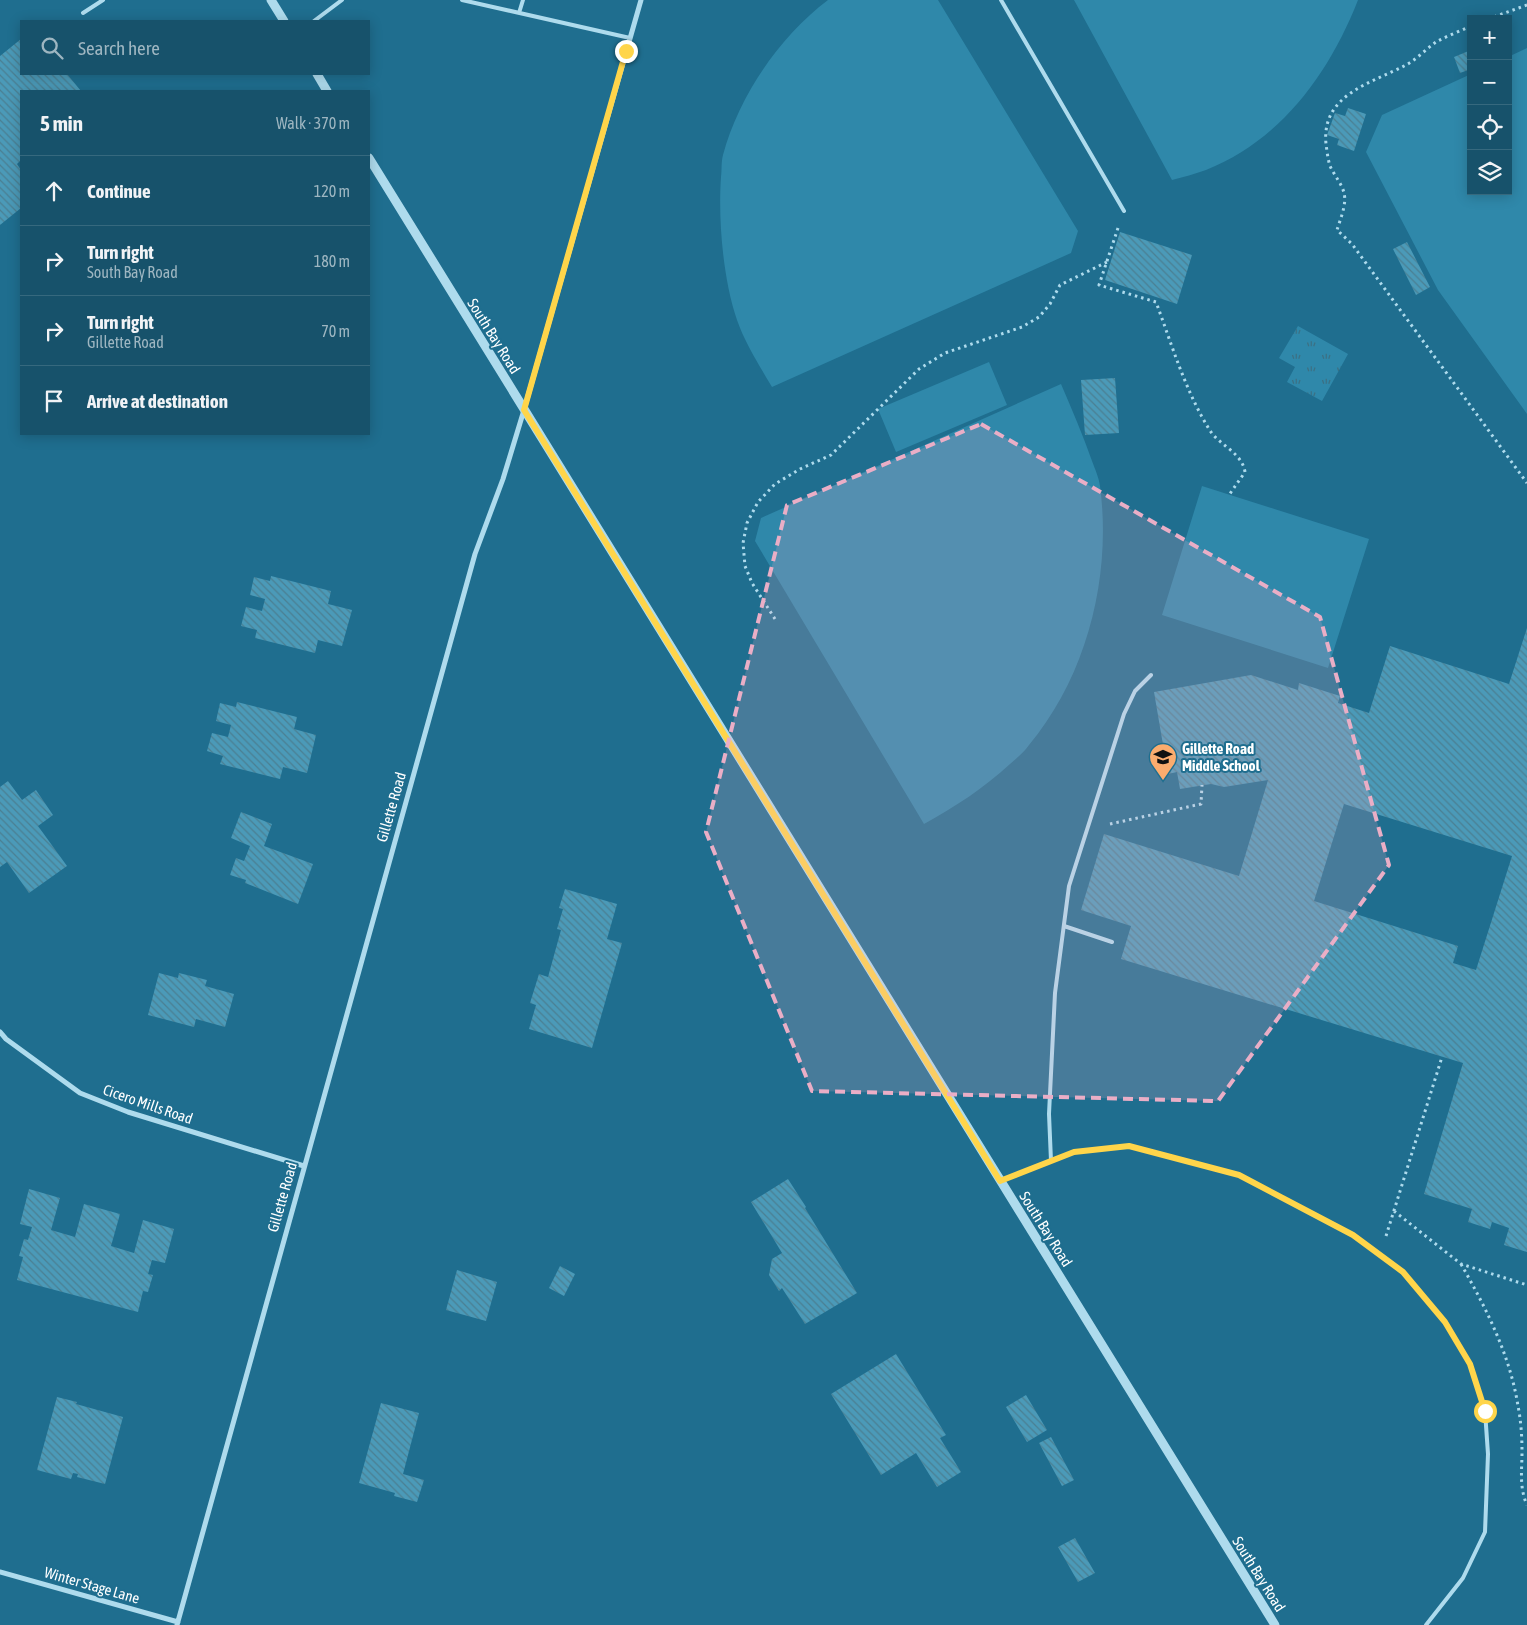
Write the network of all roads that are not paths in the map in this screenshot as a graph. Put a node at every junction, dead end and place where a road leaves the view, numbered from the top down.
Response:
1 (103, 0) edge
2 (271, 0) edge
3 (342, 0) edge
4 (462, 0) edge
5 (524, 0) edge
6 (641, 0) edge
7 (1001, 0) edge
8 (83, 13) dead end
9 (520, 13) junction
10 (283, 20) edge
11 (315, 20) edge
12 (630, 38) junction
13 (317, 75) edge
14 (326, 90) edge
15 (370, 160) edge
16 (1124, 211) road end
17 (524, 410) junction
18 (1151, 675) dead end
19 (1064, 926) junction
20 (1112, 942) dead end
21 (0, 1032) edge
22 (1051, 1161) junction
23 (304, 1166) junction
24 (1000, 1181) junction
25 (0, 1572) edge
26 (177, 1623) edge
27 (1275, 1625) edge
28 (1426, 1625) edge

1 - 8 lane
2 - 10 street
3 - 11 lane
4 - 9 lane
5 - 9 lane
6 - 12 street, Gillette Road
7 - 16 lane
9 - 12 lane
12 - 17 street, Gillette Road
13 - 14 street
15 - 17 street, South Bay Road
17 - 23 street, Gillette Road
17 - 24 street, South Bay Road
18 - 19 lane
19 - 20 lane
19 - 22 lane
21 - 23 street, Cicero Mills Road
22 - 24 lane
22 - 28 lane
23 - 26 street, Gillette Road
24 - 27 street, South Bay Road
25 - 26 street, Winter Stage Lane

